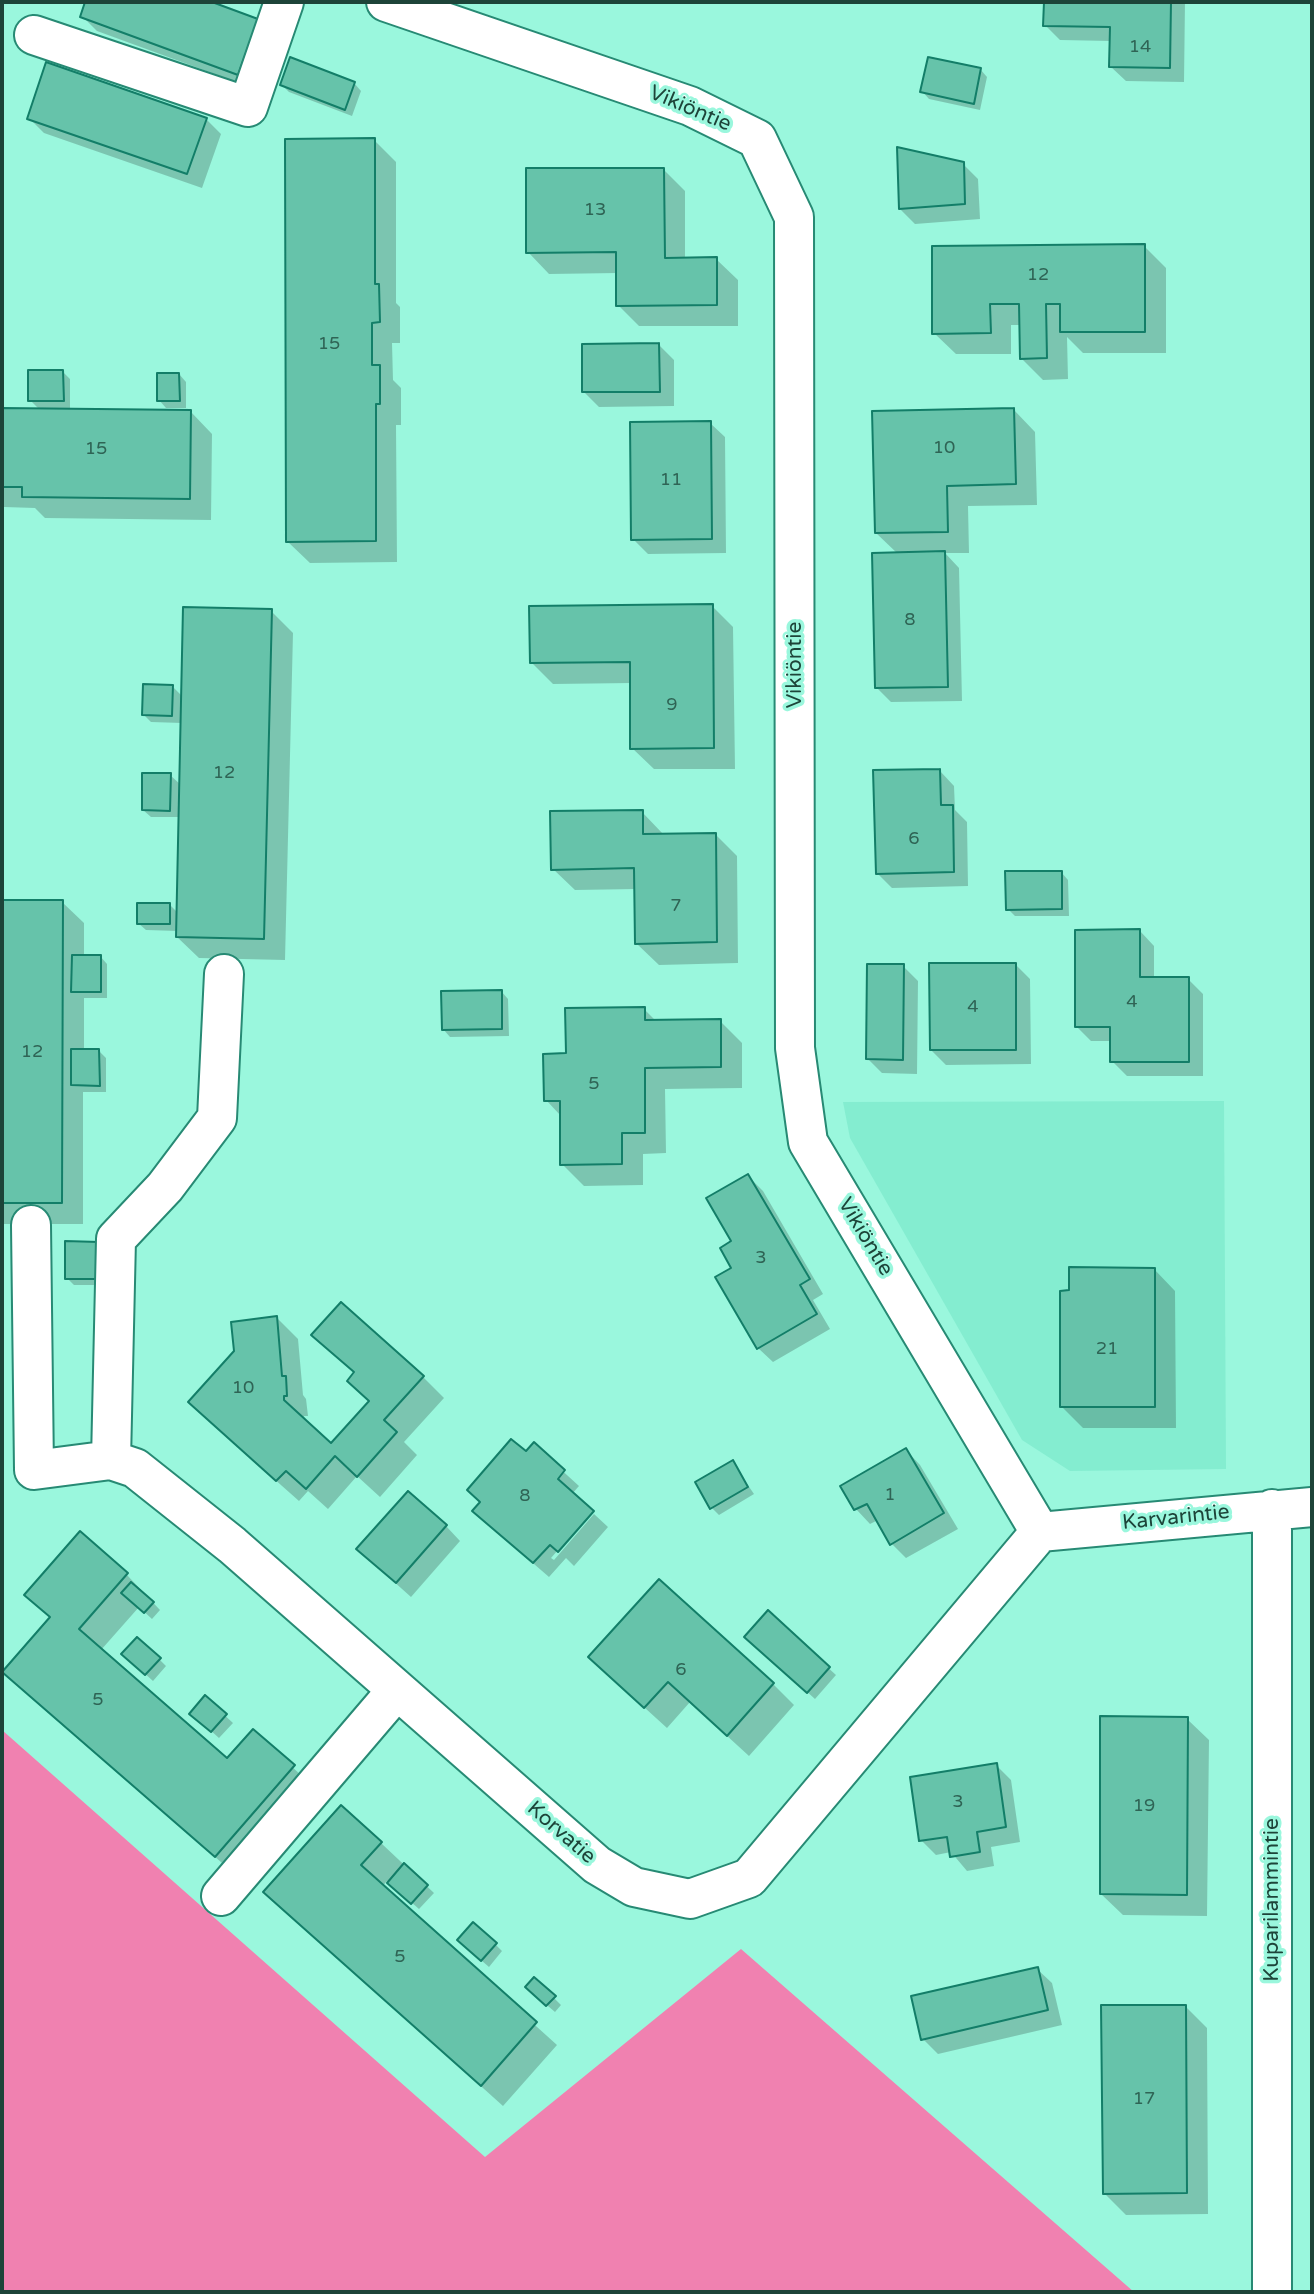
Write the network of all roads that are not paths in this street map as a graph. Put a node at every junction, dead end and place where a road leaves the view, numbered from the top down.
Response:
1 (284, 2) edge
2 (386, 2) edge
3 (34, 35) dead end
4 (224, 974) dead end
5 (31, 1225) dead end
6 (111, 1460) junction
7 (1312, 1507) edge
8 (1272, 1509) junction
9 (1041, 1532) junction
10 (397, 1690) junction
11 (221, 1896) dead end
12 (1272, 2292) edge

1 - 3 street
2 - 9 street, Vikiöntie
4 - 6 street
5 - 6 street
6 - 10 street, Korvatie
7 - 8 street, Karvarintie
8 - 9 street, Karvarintie
8 - 12 street, Kuparilammintie
9 - 10 street, Korvatie
10 - 11 street

